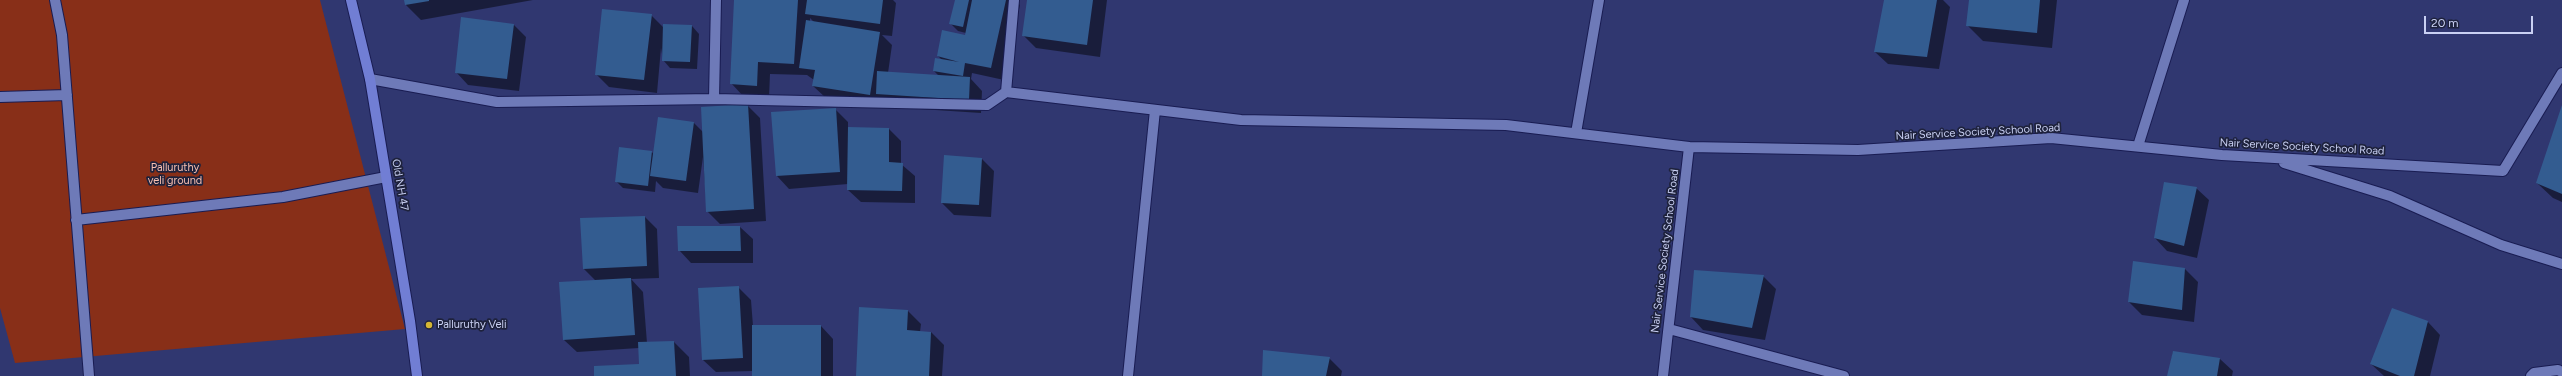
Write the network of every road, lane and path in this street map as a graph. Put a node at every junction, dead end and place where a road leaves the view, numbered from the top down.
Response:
1 (55, 0) edge
2 (351, 0) edge
3 (716, 0) edge
4 (1014, 0) edge
5 (1598, 0) edge
6 (2184, 0) edge
7 (2562, 73) edge
8 (370, 79) junction
9 (1006, 92) junction
10 (66, 95) junction
11 (0, 96) edge
12 (714, 99) junction
13 (1155, 110) junction
14 (1576, 133) junction
15 (2138, 146) junction
16 (1689, 147) junction
17 (2269, 158) junction
18 (386, 177) junction
19 (76, 220) junction
20 (2562, 264) edge
21 (1669, 330) junction
22 (2562, 372) edge
23 (89, 376) edge
24 (417, 376) edge
25 (1128, 376) edge
26 (1663, 376) edge
27 (1844, 376) edge
28 (2531, 376) edge

1 - 10 street
2 - 8 main road, Old NH 47
3 - 12 street
4 - 9 street
5 - 14 street
6 - 15 street
7 - 17 street, Nair Service Society School Road
8 - 12 street
8 - 18 main road, Old NH 47
9 - 12 street
9 - 13 street
10 - 11 street
10 - 19 street
13 - 14 street
13 - 25 street
14 - 16 street
15 - 16 street, Nair Service Society School Road
15 - 17 street, Nair Service Society School Road
16 - 21 street, Nair Service Society School Road
17 - 20 street
18 - 19 street
18 - 24 main road, Old NH 47
19 - 23 street
21 - 26 street, Nair Service Society School Road
21 - 27 street
22 - 28 street

